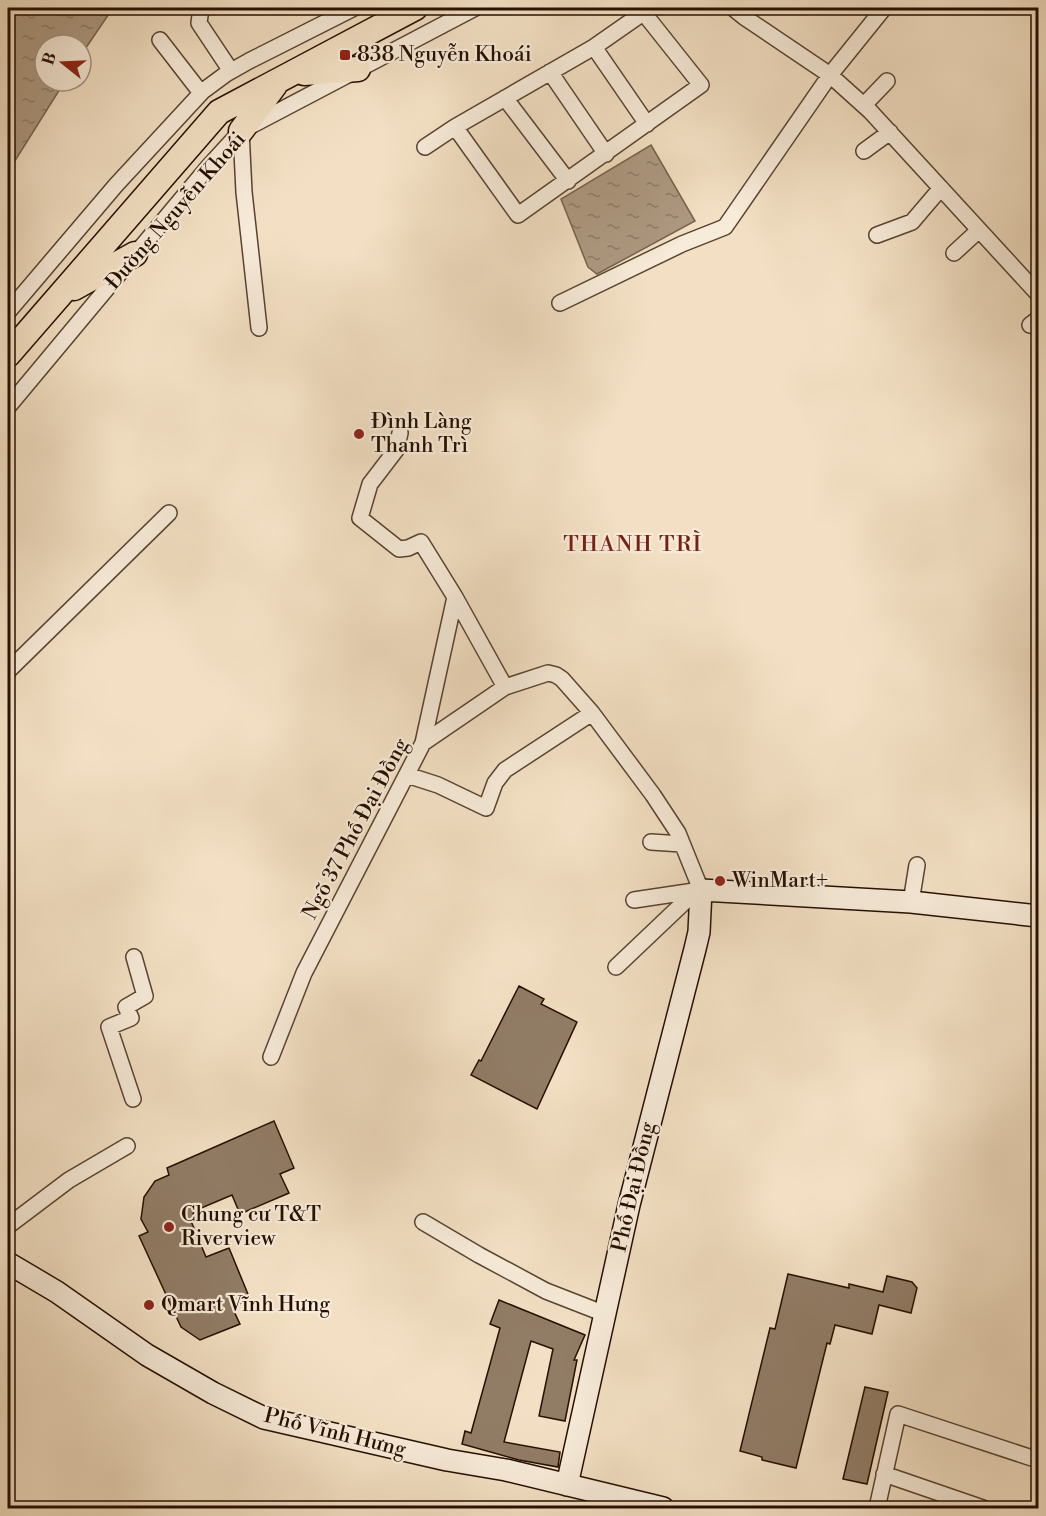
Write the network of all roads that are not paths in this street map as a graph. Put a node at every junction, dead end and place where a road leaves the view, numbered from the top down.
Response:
1 (201, 8) edge
2 (354, 8) edge
3 (415, 8) edge
4 (475, 8) edge
5 (733, 8) edge
6 (884, 8) edge
7 (647, 10) edge
8 (160, 40) dead end
9 (594, 47) junction
10 (358, 69) junction
11 (231, 71) junction
12 (550, 72) junction
13 (830, 75) junction
14 (286, 77) junction
15 (887, 81) dead end
16 (201, 93) junction
17 (505, 98) junction
18 (864, 105) junction
19 (647, 124) junction
20 (455, 127) junction
21 (241, 131) junction
22 (890, 132) junction
23 (425, 147) dead end
24 (864, 150) dead end
25 (606, 154) junction
26 (568, 181) junction
27 (941, 188) junction
28 (979, 230) junction
29 (877, 235) dead end
30 (954, 253) dead end
31 (135, 254) junction
32 (1038, 294) edge
33 (59, 296) junction
34 (560, 303) dead end
35 (8, 312) edge
36 (259, 328) dead end
37 (8, 355) edge
38 (8, 407) edge
39 (400, 433) dead end
40 (169, 513) dead end
41 (455, 597) junction
42 (8, 671) edge
43 (505, 687) junction
44 (592, 714) junction
45 (423, 743) junction
46 (406, 775) junction
47 (651, 842) dead end
48 (682, 843) junction
49 (691, 864) joint
50 (917, 865) dead end
51 (699, 891) junction
52 (634, 900) dead end
53 (910, 902) junction
54 (1038, 916) edge
55 (134, 957) dead end
56 (616, 967) dead end
57 (271, 1057) dead end
58 (134, 1099) dead end
59 (128, 1146) dead end
60 (423, 1222) dead end
61 (8, 1226) edge
62 (8, 1263) edge
63 (604, 1314) junction
64 (1038, 1460) edge
65 (884, 1474) junction
66 (567, 1485) junction
67 (663, 1509) edge
68 (877, 1509) edge
69 (983, 1509) edge

1 - 11 street
2 - 11 street
3 - 14 main road, Đường Nguyễn Khoái
4 - 10 street, Đường Nguyễn Khoái
5 - 13 street
6 - 13 street
7 - 9 street
7 - 19 street
8 - 16 street
9 - 12 street
9 - 19 street
10 - 14 main road
10 - 21 street, Đường Nguyễn Khoái
11 - 16 street
12 - 17 street
12 - 25 street
13 - 18 street
13 - 34 street
14 - 21 main road
14 - 33 main road, Đường Nguyễn Khoái
15 - 18 street
16 - 35 street
17 - 20 street
17 - 26 street
18 - 22 street
19 - 25 street
20 - 23 street
20 - 26 street
21 - 31 street, Đường Nguyễn Khoái
21 - 36 street
22 - 24 street
22 - 27 street
25 - 26 street
27 - 28 street
27 - 29 street
28 - 30 street
28 - 32 street
31 - 33 main road
31 - 38 street, Đường Nguyễn Khoái
33 - 37 main road, Đường Nguyễn Khoái
39 - 41 street
40 - 42 street
41 - 43 street
41 - 45 street
43 - 44 street, Ngõ 37 Phố Đại Đồng
43 - 45 street, Ngõ 37 Phố Đại Đồng
44 - 46 street
44 - 48 street, Ngõ 37 Phố Đại Đồng
45 - 46 street, Ngõ 37 Phố Đại Đồng
46 - 57 street, Ngõ 37 Phố Đại Đồng
47 - 48 street
48 - 49 street, Ngõ 37 Phố Đại Đồng
49 - 51 street, Phố Đại Đồng
50 - 53 street
51 - 52 street
51 - 53 street
51 - 56 street
51 - 63 street, Phố Đại Đồng
53 - 54 street
55 - 58 street
59 - 61 street
60 - 63 street
62 - 66 street, Phố Vĩnh Hưng
63 - 66 street, Phố Đại Đồng
64 - 65 street
65 - 68 street
65 - 69 street
66 - 67 street, Phố Vĩnh Hưng

